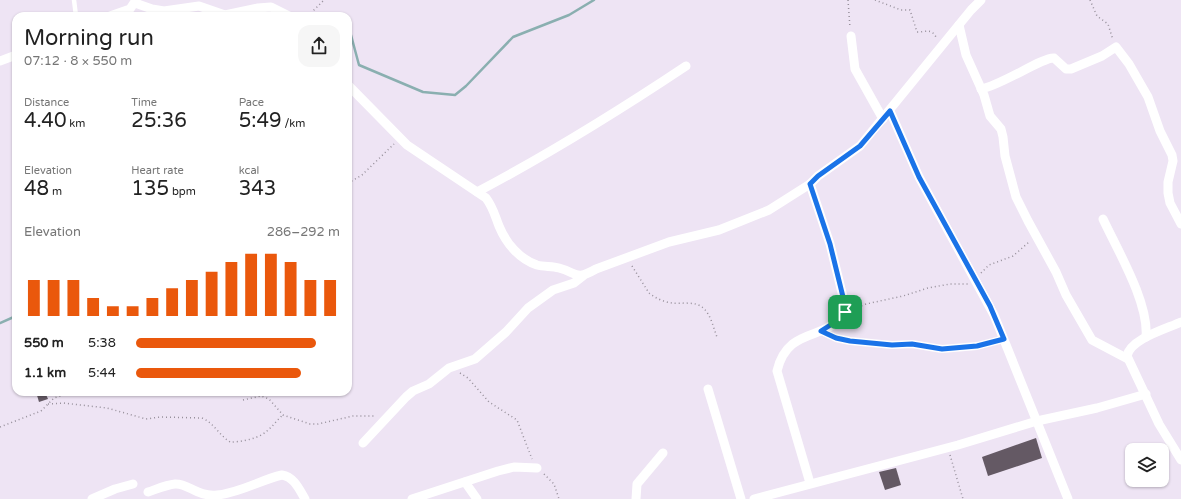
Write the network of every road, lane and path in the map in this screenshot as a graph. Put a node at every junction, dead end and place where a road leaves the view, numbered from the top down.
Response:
1 (74, 0) edge
2 (324, 0) edge
3 (848, 0) edge
4 (875, 0) edge
5 (981, 0) edge
6 (1090, 0) edge
7 (136, 2) edge
8 (76, 12) edge
9 (121, 12) edge
10 (216, 12) edge
11 (239, 12) edge
12 (281, 12) edge
13 (312, 12) edge
14 (959, 26) junction
15 (851, 36) joint
16 (942, 46) junction
17 (1116, 47) junction
18 (12, 57) edge
19 (0, 62) edge
20 (686, 66) dead end
21 (981, 89) junction
22 (352, 90) edge
23 (890, 111) junction
24 (883, 119) junction
25 (400, 139) junction
26 (352, 181) edge
27 (810, 184) junction
28 (477, 192) junction
29 (1103, 219) dead end
30 (1181, 224) edge
31 (1037, 237) junction
32 (628, 257) junction
33 (583, 276) junction
34 (975, 281) junction
35 (845, 312) junction
36 (1181, 322) edge
37 (821, 331) junction
38 (718, 337) dead end
39 (1146, 337) junction
40 (1004, 339) junction
41 (1128, 358) junction
42 (449, 368) junction
43 (708, 389) dead end
44 (1146, 394) junction
45 (60, 396) edge
46 (243, 400) dead end
47 (48, 404) junction
48 (283, 415) junction
49 (386, 416) junction
50 (1037, 421) junction
51 (0, 427) edge
52 (363, 443) dead end
53 (948, 448) junction
54 (663, 453) dead end
55 (1181, 460) edge
56 (536, 468) junction
57 (465, 482) junction
58 (810, 483) junction
59 (133, 484) dead end
60 (148, 492) dead end
61 (92, 499) edge
62 (305, 499) edge
63 (412, 499) edge
64 (477, 499) edge
65 (559, 499) edge
66 (636, 499) edge
67 (741, 499) edge
68 (754, 499) edge
69 (963, 499) edge
70 (1068, 499) edge

1 - 8 lane
2 - 13 path
3 - 15 path
4 - 16 path
5 - 14 street
6 - 17 path
7 - 9 street
7 - 10 street
11 - 12 street
14 - 16 street
14 - 21 street
15 - 24 street
16 - 23 street
17 - 21 street
17 - 30 street
18 - 19 street
20 - 28 street
21 - 31 street
22 - 25 street
23 - 24 street
23 - 34 street
24 - 27 street
25 - 26 path
25 - 28 street
27 - 32 street
27 - 35 street
28 - 33 street
29 - 39 street
31 - 34 path
31 - 41 street
32 - 33 street
32 - 38 path
33 - 42 street
34 - 35 path
34 - 40 street
35 - 37 street
36 - 39 street
37 - 40 path
37 - 58 street
39 - 41 street
40 - 50 street
41 - 44 street
42 - 49 street
42 - 56 path
43 - 67 street
44 - 50 street
44 - 55 street
45 - 47 path
46 - 48 path
47 - 48 path
47 - 51 path
48 - 49 path
49 - 52 street
50 - 53 street
50 - 70 street
53 - 58 street
53 - 69 path
54 - 66 street
56 - 57 street
56 - 65 path
57 - 63 street
57 - 64 street
58 - 68 street
59 - 61 street
60 - 62 street

